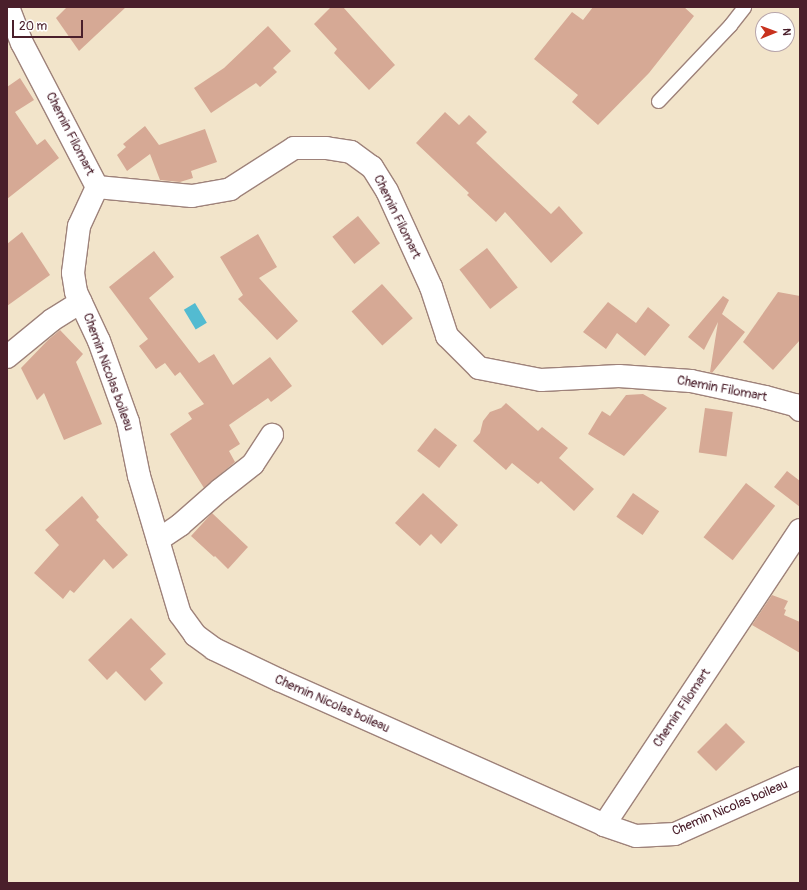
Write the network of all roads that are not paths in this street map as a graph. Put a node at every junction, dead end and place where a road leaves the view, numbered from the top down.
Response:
1 (8, 7) edge
2 (744, 7) edge
3 (658, 101) dead end
4 (97, 187) junction
5 (81, 302) junction
6 (7, 357) edge
7 (800, 410) edge
8 (272, 435) dead end
9 (800, 530) edge
10 (158, 540) junction
11 (800, 778) edge
12 (604, 825) junction

1 - 4 street, Chemin Filomart
2 - 3 lane
4 - 5 street, Chemin Nicolas boileau
4 - 7 street, Chemin Filomart
5 - 6 street, Chemin Nicolas boileau
5 - 10 street, Chemin Nicolas boileau
8 - 10 street
9 - 12 street, Chemin Filomart
10 - 12 street, Chemin Nicolas boileau
11 - 12 street, Chemin Nicolas boileau

